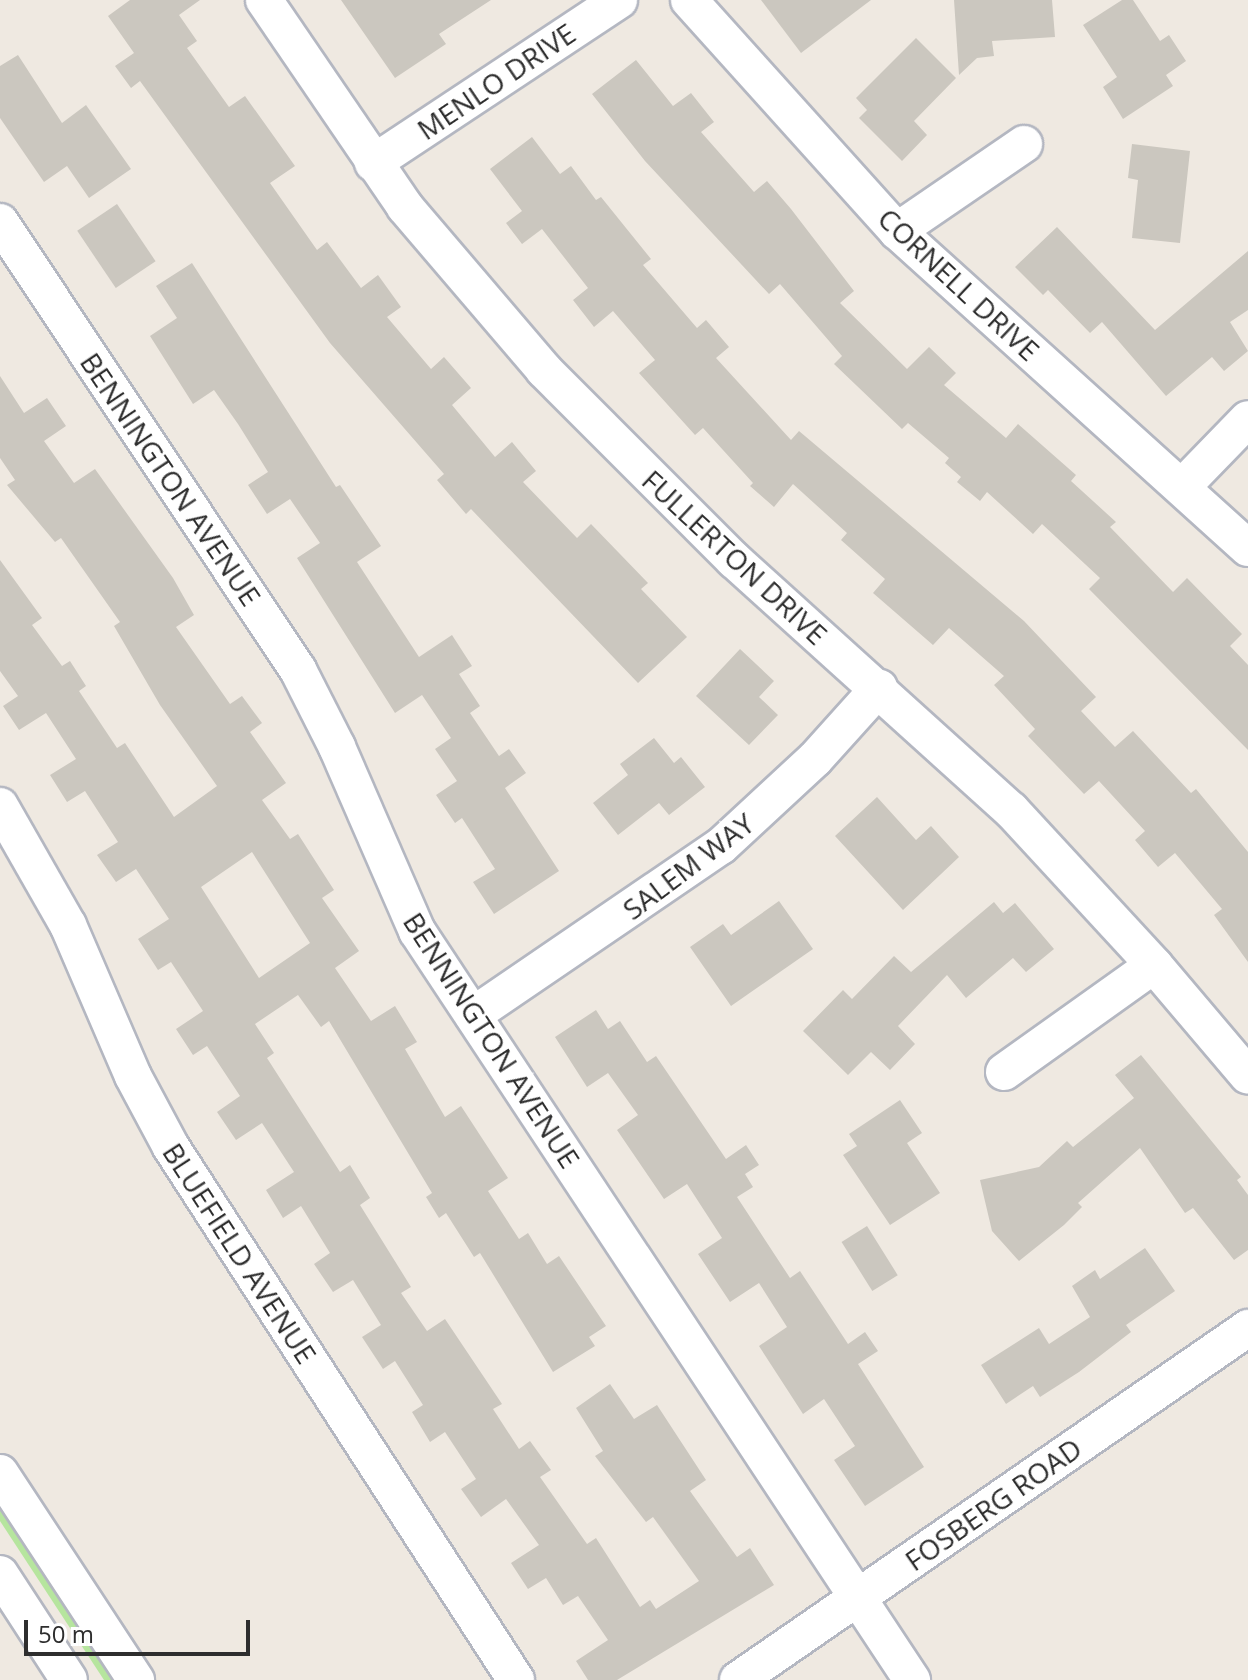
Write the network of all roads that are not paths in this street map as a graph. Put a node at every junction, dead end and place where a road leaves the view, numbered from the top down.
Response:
1 (264, 0) edge
2 (619, 0) edge
3 (689, 0) edge
4 (1024, 144) dead end
5 (373, 163) junction
6 (0, 222) edge
7 (897, 231) junction
8 (1248, 419) edge
9 (1183, 486) junction
10 (1248, 548) edge
11 (879, 688) junction
12 (0, 806) edge
13 (1154, 965) junction
14 (473, 1015) junction
15 (1004, 1072) dead end
16 (1248, 1076) edge
17 (1248, 1328) edge
18 (0, 1473) edge
19 (0, 1574) edge
20 (856, 1599) junction
21 (69, 1680) edge
22 (136, 1680) edge
23 (516, 1680) edge
24 (738, 1680) edge
25 (912, 1680) edge

1 - 5 street, FULLERTON DRIVE
2 - 5 street, MENLO DRIVE
3 - 7 street, CORNELL DRIVE
4 - 7 street
5 - 11 street, FULLERTON DRIVE
6 - 14 street, BENNINGTON AVENUE
7 - 9 street, CORNELL DRIVE
8 - 9 street
9 - 10 street, CORNELL DRIVE
11 - 13 street, FULLERTON DRIVE
11 - 14 street, SALEM WAY
12 - 23 street, BLUEFIELD AVENUE
13 - 15 street
13 - 16 street, FULLERTON DRIVE
14 - 20 street, BENNINGTON AVENUE
17 - 20 street, FOSBERG ROAD
18 - 22 street
19 - 21 street
20 - 24 street, FOSBERG ROAD
20 - 25 street, BENNINGTON AVENUE

